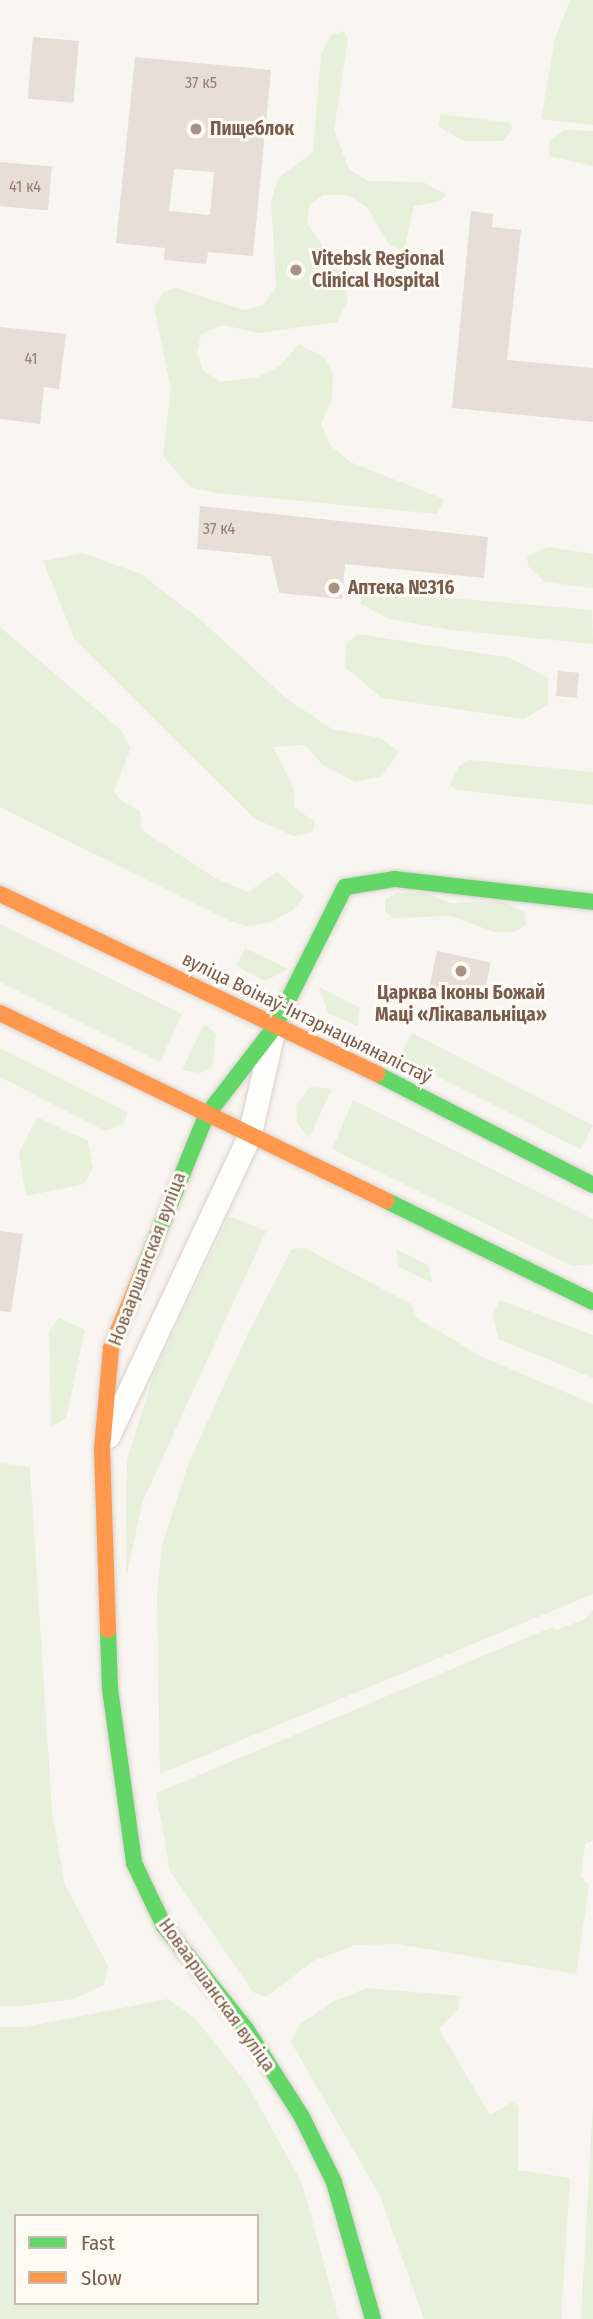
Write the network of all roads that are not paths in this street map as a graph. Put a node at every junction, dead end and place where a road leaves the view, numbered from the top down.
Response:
1 (0, 894) edge
2 (593, 902) edge
3 (0, 1013) edge
4 (274, 1028) junction
5 (205, 1116) junction
6 (249, 1137) junction
7 (593, 1185) edge
8 (593, 1302) edge
9 (102, 1448) junction
10 (373, 2319) edge

1 - 4 street, вуліца Воінаў-Інтэрнацыяналістаў
2 - 4 street, Новааршанская вуліца
3 - 5 street
4 - 5 street, Новааршанская вуліца
4 - 6 street, Новааршанская вуліца
4 - 7 street, вуліца Воінаў-Інтэрнацыяналістаў
5 - 6 street
5 - 9 street, Новааршанская вуліца
6 - 8 street
6 - 9 street, Новааршанская вуліца
9 - 10 street, Новааршанская вуліца

